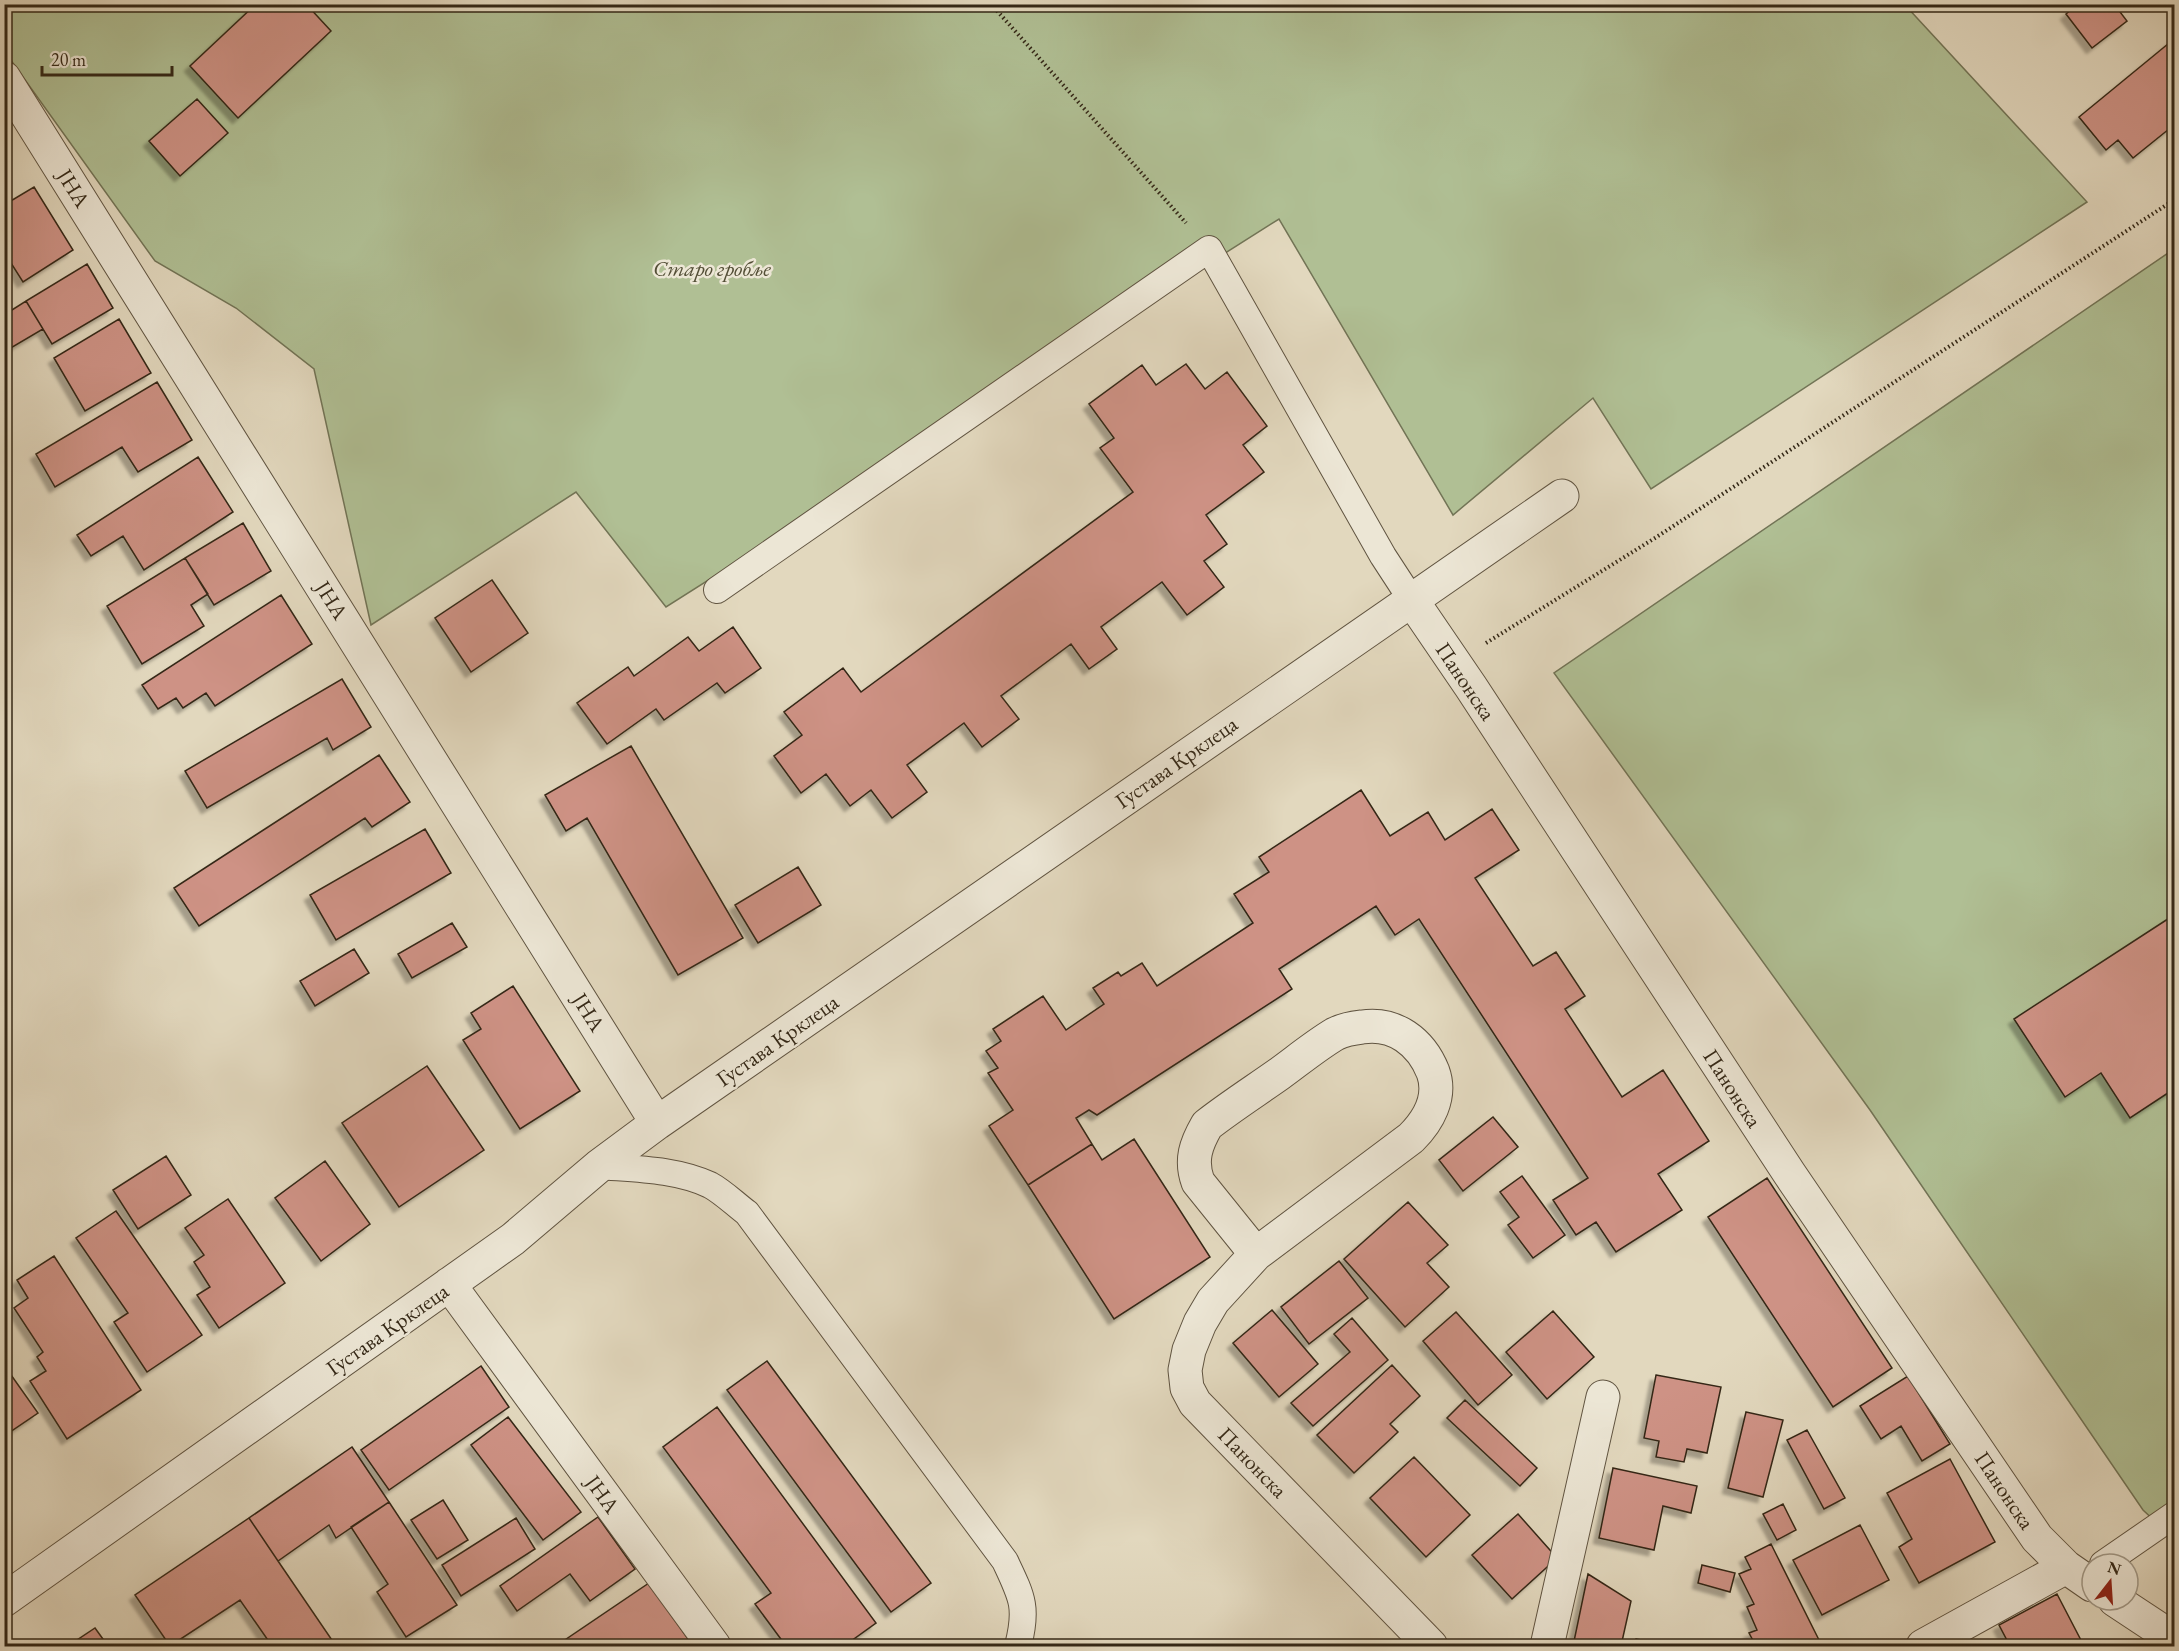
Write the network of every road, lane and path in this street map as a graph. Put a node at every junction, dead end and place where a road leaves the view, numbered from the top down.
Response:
1 (991, 4) edge
2 (4, 78) edge
3 (2175, 201) edge
4 (1209, 249) junction
5 (1562, 496) dead end
6 (717, 590) dead end
7 (1411, 599) junction
8 (1454, 662) junction
9 (657, 1123) junction
10 (599, 1166) junction
11 (1256, 1254) junction
12 (450, 1284) junction
13 (1604, 1397) dead end
14 (2175, 1515) edge
15 (2119, 1552) edge
16 (2080, 1568) edge
17 (2080, 1576) edge
18 (4, 1600) edge
19 (2133, 1612) edge
20 (2175, 1639) edge
21 (714, 1647) edge
22 (1018, 1647) edge
23 (1431, 1647) edge
24 (1547, 1647) edge
25 (1923, 1647) edge

1 - 4 path
2 - 9 street, ЈНА
3 - 8 path
4 - 6 lane
4 - 7 lane
5 - 7 street, Густава Крклеца
7 - 8 street, Панонска
7 - 9 street, Густава Крклеца
8 - 16 street, Панонска
9 - 10 street, Густава Крклеца
10 - 12 street, Густава Крклеца
10 - 22 lane
11 - 11 street, Панонска
11 - 23 street, Панонска
12 - 18 street, Густава Крклеца
12 - 21 street, ЈНА
13 - 24 street
14 - 15 lane
17 - 25 street
19 - 20 street

